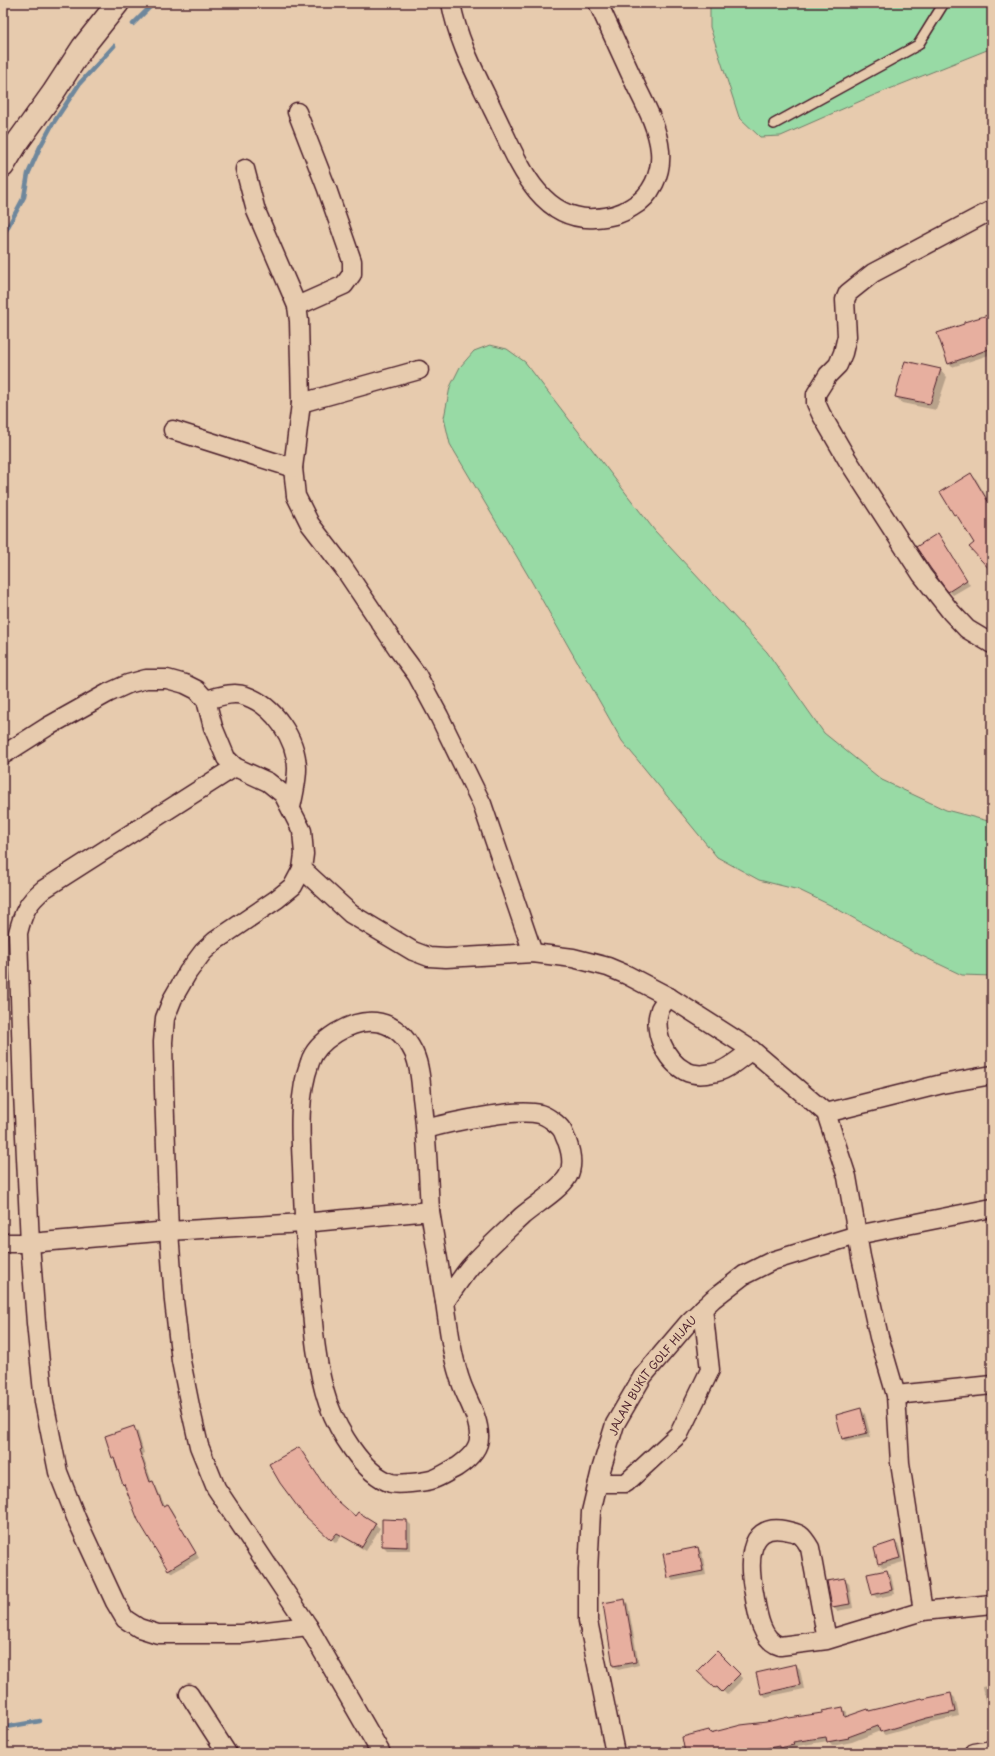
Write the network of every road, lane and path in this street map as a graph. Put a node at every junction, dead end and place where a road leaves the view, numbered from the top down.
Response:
1 (118, 3) edge
2 (452, 3) edge
3 (598, 3) edge
4 (944, 3) edge
5 (297, 112) dead end
6 (774, 124) dead end
7 (3, 166) edge
8 (245, 169) dead end
9 (992, 210) edge
10 (297, 306) junction
11 (419, 370) dead end
12 (301, 403) junction
13 (173, 430) dead end
14 (293, 468) junction
15 (992, 644) edge
16 (206, 700) junction
17 (3, 755) edge
18 (235, 767) junction
19 (291, 807) junction
20 (302, 869) junction
21 (533, 953) junction
22 (669, 997) junction
23 (752, 1050) junction
24 (992, 1075) edge
25 (826, 1113) junction
26 (426, 1129) junction
27 (992, 1208) edge
28 (430, 1211) junction
29 (303, 1223) junction
30 (168, 1231) junction
31 (857, 1235) junction
32 (3, 1243) edge
33 (30, 1243) junction
34 (446, 1302) junction
35 (703, 1308) junction
36 (992, 1385) edge
37 (896, 1395) junction
38 (598, 1483) junction
39 (992, 1604) edge
40 (923, 1612) junction
41 (308, 1626) junction
42 (827, 1640) junction
43 (189, 1694) dead end
44 (992, 1750) edge
45 (374, 1751) edge
46 (227, 1753) edge
47 (614, 1753) edge
48 (974, 1753) edge

1 - 7 main road
2 - 3 street
4 - 6 lane
5 - 10 street
8 - 10 street
9 - 15 street
10 - 12 street
11 - 12 street
12 - 14 street
13 - 14 street
14 - 21 street
16 - 17 street
16 - 18 street
16 - 19 street
18 - 19 street
18 - 33 street
19 - 20 street
20 - 21 street
20 - 30 street
21 - 22 street
22 - 23 street
22 - 23 street
23 - 25 street
24 - 25 street
25 - 31 street
26 - 28 street
26 - 29 street
26 - 34 street
27 - 31 street, JALAN BUKIT GOLF HIJAU
28 - 29 street
28 - 34 street
29 - 30 street
29 - 34 street
30 - 33 street
30 - 41 street
31 - 35 street, JALAN BUKIT GOLF HIJAU
31 - 37 street
32 - 33 street
33 - 41 street
35 - 38 street, JALAN BUKIT GOLF HIJAU
35 - 38 street
36 - 37 street
37 - 40 street
38 - 47 street, JALAN BUKIT GOLF HIJAU
39 - 40 street
40 - 42 street
41 - 45 street
42 - 42 street
43 - 46 street
44 - 48 street

